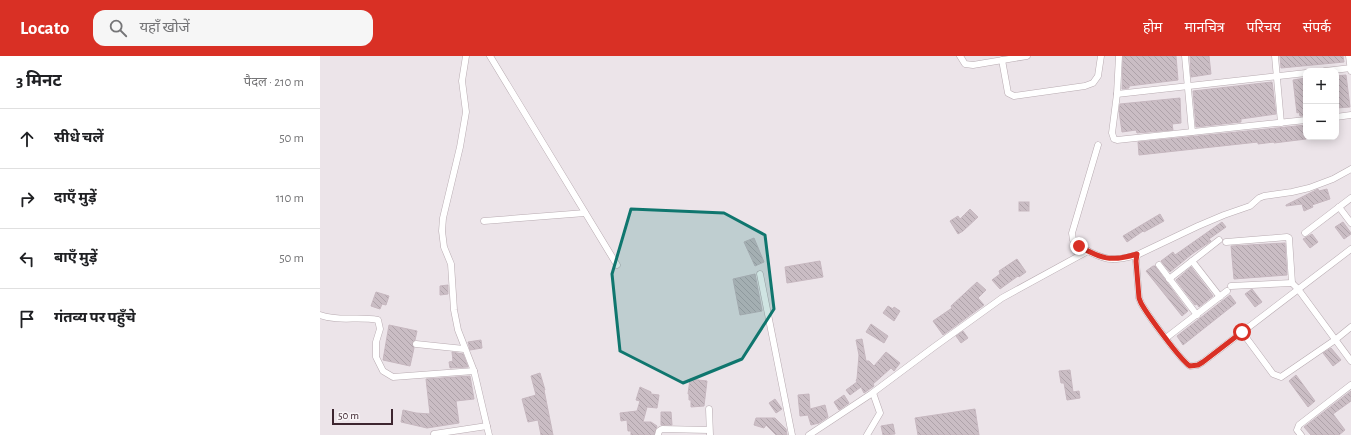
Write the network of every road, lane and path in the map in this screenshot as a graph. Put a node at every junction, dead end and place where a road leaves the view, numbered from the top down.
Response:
1 (466, 56) edge
2 (490, 56) edge
3 (960, 56) edge
4 (1027, 56) edge
5 (1101, 56) edge
6 (1119, 56) edge
7 (1185, 56) edge
8 (1275, 56) edge
9 (1349, 56) edge
10 (1006, 58) edge
11 (1351, 68) edge
12 (1339, 69) edge
13 (1351, 72) edge
14 (1303, 73) edge
15 (1277, 76) junction
16 (1188, 86) junction
17 (1117, 94) junction
18 (1351, 115) edge
19 (1339, 117) edge
20 (1303, 120) edge
21 (1281, 123) junction
22 (1192, 132) junction
23 (1098, 145) dead end
24 (1351, 169) edge
25 (1351, 198) edge
26 (1339, 207) junction
27 (585, 213) junction
28 (484, 221) dead end
29 (1351, 223) edge
30 (1305, 233) dead end
31 (1351, 249) edge
32 (1091, 252) junction
33 (1137, 254) junction
34 (1192, 261) junction
35 (1159, 265) dead end
36 (616, 266) dead end
37 (760, 274) dead end
38 (1170, 279) junction
39 (1292, 283) junction
40 (1298, 290) junction
41 (1220, 297) junction
42 (320, 315) edge
43 (1196, 315) junction
44 (1351, 327) edge
45 (1242, 332) junction
46 (1166, 338) junction
47 (1335, 340) junction
48 (416, 344) dead end
49 (464, 349) junction
50 (1351, 361) edge
51 (474, 371) junction
52 (1351, 385) edge
53 (873, 393) junction
54 (709, 409) dead end
55 (487, 426) junction
56 (709, 432) edge
57 (434, 434) dead end
58 (489, 435) edge
59 (658, 435) edge
60 (792, 435) edge
61 (809, 435) edge
62 (867, 435) edge
63 (1301, 435) edge

1 - 49 street
2 - 27 street
3 - 10 street
4 - 10 street
5 - 10 street
6 - 17 street
7 - 16 street
8 - 15 street
9 - 11 street
11 - 12 street
11 - 13 street
14 - 15 street
15 - 16 street
15 - 21 street
16 - 17 street
16 - 22 street
17 - 22 street
18 - 19 street
20 - 21 street
21 - 22 street
23 - 32 street
24 - 33 street
25 - 26 street
26 - 29 street
26 - 30 street
27 - 28 street
27 - 36 street
31 - 40 street
32 - 33 street
32 - 53 street
33 - 46 street
34 - 38 street
34 - 39 street
34 - 41 street
35 - 38 street
37 - 60 street
38 - 43 street
39 - 40 street
39 - 41 street
40 - 45 street
40 - 47 street
41 - 43 street
42 - 51 street
43 - 46 street
44 - 47 street
45 - 46 street
45 - 47 street
47 - 50 street
48 - 49 street
49 - 51 street
51 - 55 street
52 - 63 street
53 - 61 street
53 - 62 street
54 - 56 street
55 - 57 street
55 - 58 street
56 - 59 street

